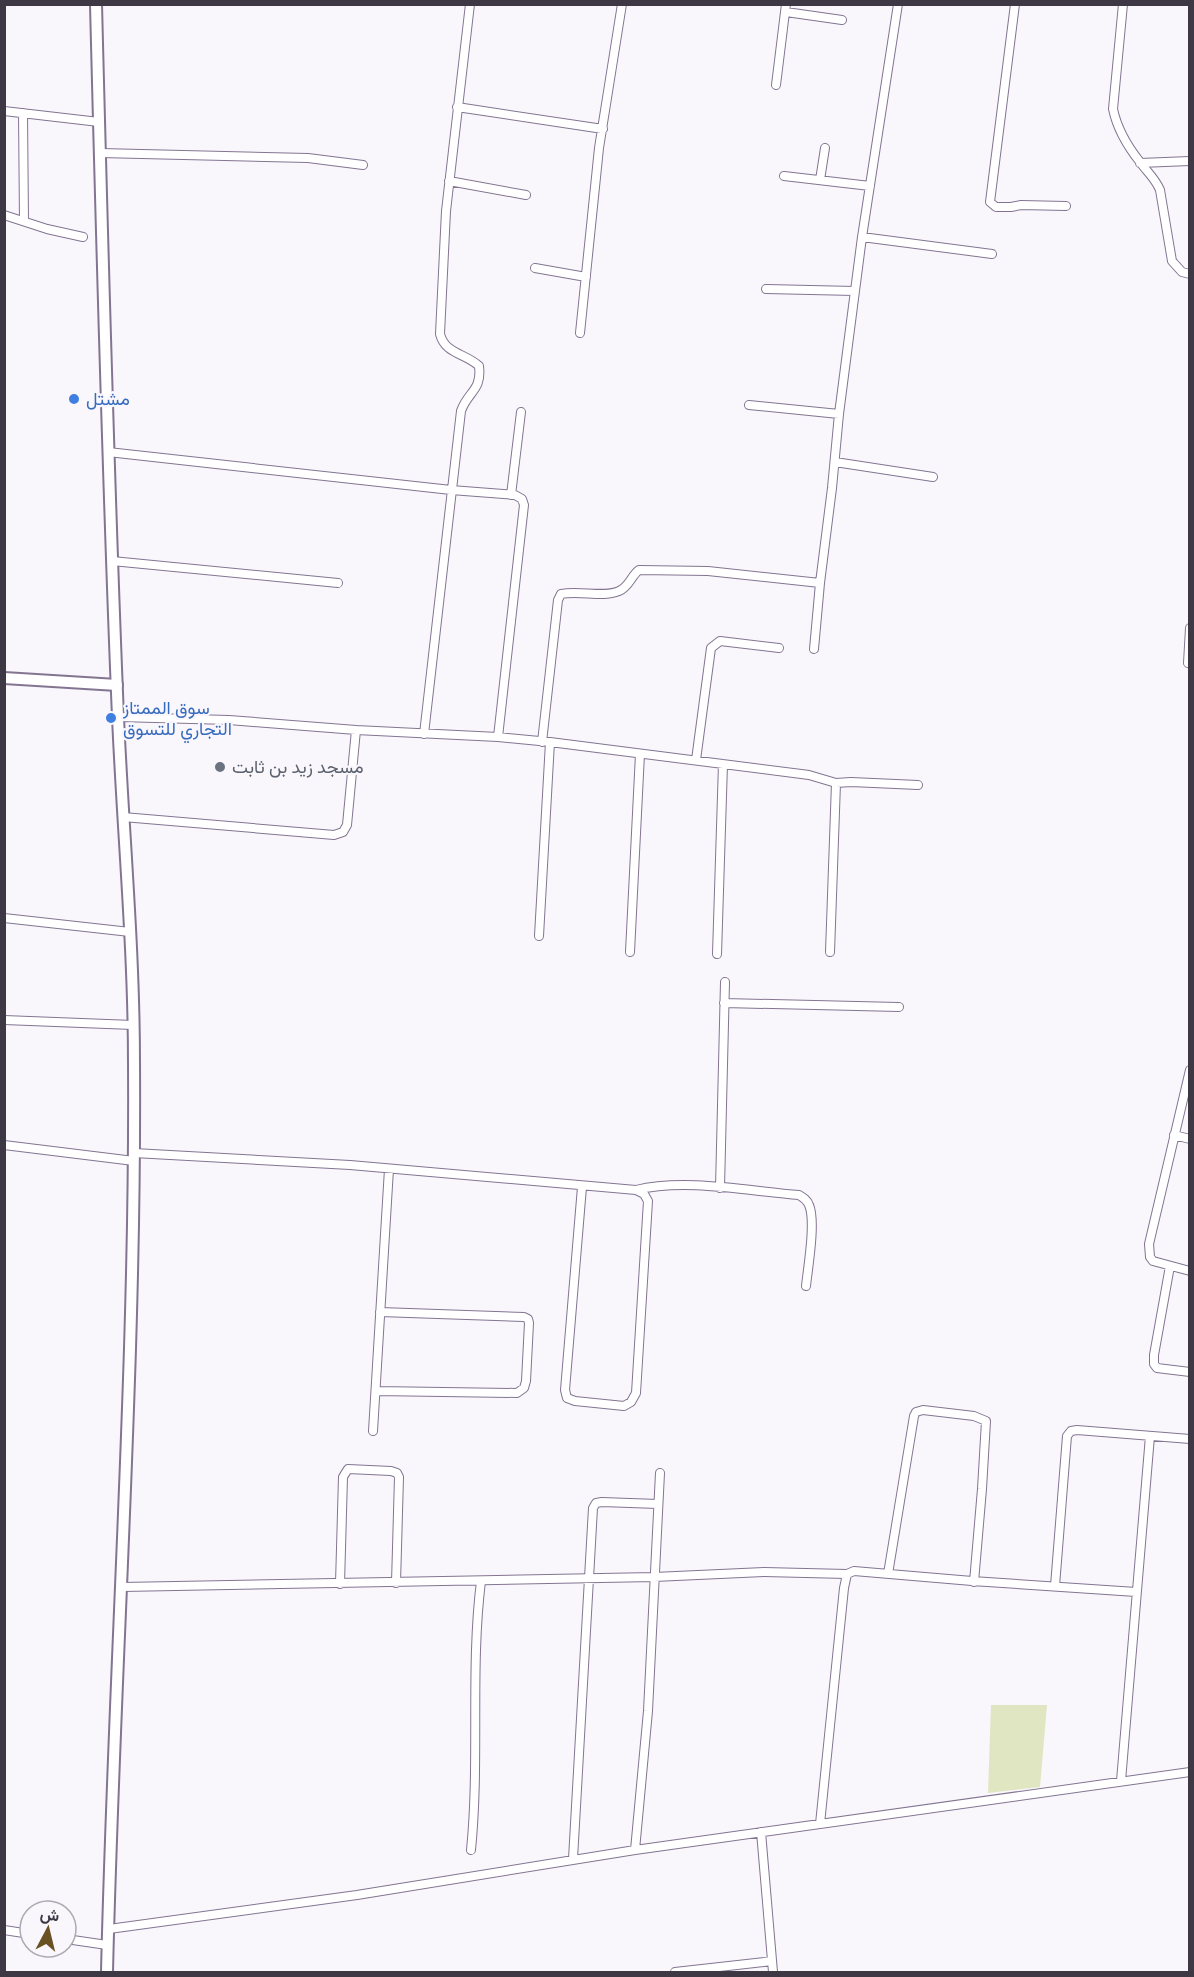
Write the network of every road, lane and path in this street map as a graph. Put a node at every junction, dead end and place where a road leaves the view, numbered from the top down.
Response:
1 (96, 4) edge
2 (470, 4) edge
3 (622, 4) edge
4 (898, 4) edge
5 (1015, 4) edge
6 (1122, 4) edge
7 (786, 8) edge
8 (842, 20) dead end
9 (776, 85) dead end
10 (458, 107) junction
11 (4, 111) edge
12 (23, 113) junction
13 (99, 122) junction
14 (603, 129) junction
15 (825, 148) dead end
16 (100, 153) junction
17 (1190, 161) edge
18 (1140, 163) junction
19 (363, 165) dead end
20 (784, 176) dead end
21 (820, 180) junction
22 (449, 181) junction
23 (870, 186) junction
24 (526, 195) dead end
25 (1066, 206) dead end
26 (4, 215) edge
27 (24, 221) junction
28 (84, 237) dead end
29 (862, 237) junction
30 (992, 254) dead end
31 (535, 268) dead end
32 (1190, 274) edge
33 (586, 277) junction
34 (766, 289) dead end
35 (855, 291) junction
36 (580, 333) dead end
37 (749, 405) dead end
38 (521, 412) dead end
39 (839, 414) junction
40 (108, 452) junction
41 (834, 462) junction
42 (933, 477) dead end
43 (451, 490) junction
44 (511, 495) junction
45 (112, 561) junction
46 (338, 583) dead end
47 (820, 583) junction
48 (1190, 628) edge
49 (779, 648) dead end
50 (814, 649) dead end
51 (1188, 663) edge
52 (4, 678) edge
53 (117, 685) junction
54 (118, 717) junction
55 (356, 730) junction
56 (424, 734) junction
57 (498, 737) junction
58 (546, 742) junction
59 (640, 754) junction
60 (696, 760) junction
61 (723, 764) junction
62 (837, 783) junction
63 (918, 785) dead end
64 (123, 817) junction
65 (4, 918) edge
66 (130, 932) junction
67 (539, 936) dead end
68 (630, 952) dead end
69 (830, 952) dead end
70 (717, 954) dead end
71 (725, 982) dead end
72 (724, 1004) junction
73 (899, 1007) dead end
74 (4, 1020) edge
75 (133, 1025) junction
76 (1190, 1070) edge
77 (1174, 1135) junction
78 (1190, 1139) edge
79 (4, 1145) edge
80 (134, 1157) junction
81 (389, 1169) junction
82 (582, 1187) junction
83 (720, 1188) junction
84 (636, 1190) junction
85 (1170, 1266) junction
86 (1190, 1271) edge
87 (806, 1286) dead end
88 (381, 1312) junction
89 (1190, 1372) edge
90 (376, 1391) junction
91 (373, 1431) dead end
92 (1150, 1436) junction
93 (1190, 1439) edge
94 (660, 1473) dead end
95 (658, 1504) junction
96 (847, 1574) junction
97 (888, 1574) junction
98 (654, 1577) junction
99 (588, 1578) junction
100 (481, 1581) junction
101 (974, 1582) junction
102 (396, 1583) junction
103 (340, 1584) junction
104 (1055, 1586) junction
105 (122, 1587) junction
106 (1136, 1592) junction
107 (1190, 1772) edge
108 (1120, 1781) junction
109 (820, 1824) junction
110 (761, 1832) junction
111 (471, 1850) dead end
112 (635, 1850) junction
113 (573, 1859) junction
114 (109, 1929) junction
115 (78, 1941) edge
116 (107, 1945) junction
117 (772, 1961) junction
118 (107, 1972) edge
119 (675, 1972) edge
120 (773, 1972) edge

1 - 13 main road
2 - 10 street
3 - 14 street
4 - 23 street
5 - 25 street
6 - 18 street
7 - 8 street
7 - 9 street
10 - 14 street
10 - 22 street
11 - 12 street
12 - 13 street
12 - 27 street
13 - 16 main road
14 - 33 street
15 - 21 street
16 - 19 street
16 - 40 main road
17 - 18 street
18 - 32 street
20 - 21 street
21 - 23 street
22 - 24 street
22 - 43 street
23 - 29 street
26 - 27 street
27 - 28 street
29 - 30 street
29 - 35 street
31 - 33 street
33 - 36 street
34 - 35 street
35 - 39 street
37 - 39 street
38 - 44 street
39 - 41 street
40 - 43 street
40 - 45 main road
41 - 42 street
41 - 47 street
43 - 44 street
43 - 56 street
44 - 57 street
45 - 46 street
45 - 53 main road
47 - 50 street
47 - 58 street
48 - 51 street
49 - 60 street
52 - 53 main road
53 - 54 main road
54 - 55 street
54 - 64 main road
55 - 56 street
55 - 64 street
56 - 57 street
57 - 58 street
58 - 59 street
58 - 67 street
59 - 60 street
59 - 68 street
60 - 61 street
61 - 62 street
61 - 70 street
62 - 63 street
62 - 69 street
64 - 66 main road
65 - 66 street
66 - 75 main road
71 - 72 street
72 - 73 street
72 - 83 street
74 - 75 street
75 - 80 main road
76 - 77 street
77 - 78 street
77 - 85 street
79 - 80 street
80 - 81 street
80 - 105 main road
81 - 82 street
81 - 88 street
82 - 84 street
82 - 84 street
83 - 84 street
83 - 87 street
85 - 86 street
85 - 89 street
88 - 90 street
88 - 90 street
90 - 91 street
92 - 93 street
92 - 104 street
92 - 106 street
94 - 95 street
95 - 98 street
95 - 99 street
96 - 97 street
96 - 98 street
96 - 109 street
97 - 101 street
97 - 101 street
98 - 99 street
98 - 112 street
99 - 100 street
99 - 113 street
100 - 102 street
100 - 111 street
101 - 104 street
102 - 103 street
102 - 103 street
103 - 105 street
104 - 106 street
105 - 114 main road
106 - 108 street
107 - 108 street
108 - 109 street
109 - 110 street
110 - 112 street
110 - 117 street
112 - 113 street
113 - 114 street
114 - 116 main road
115 - 116 street
116 - 118 main road
117 - 119 street
117 - 120 street

